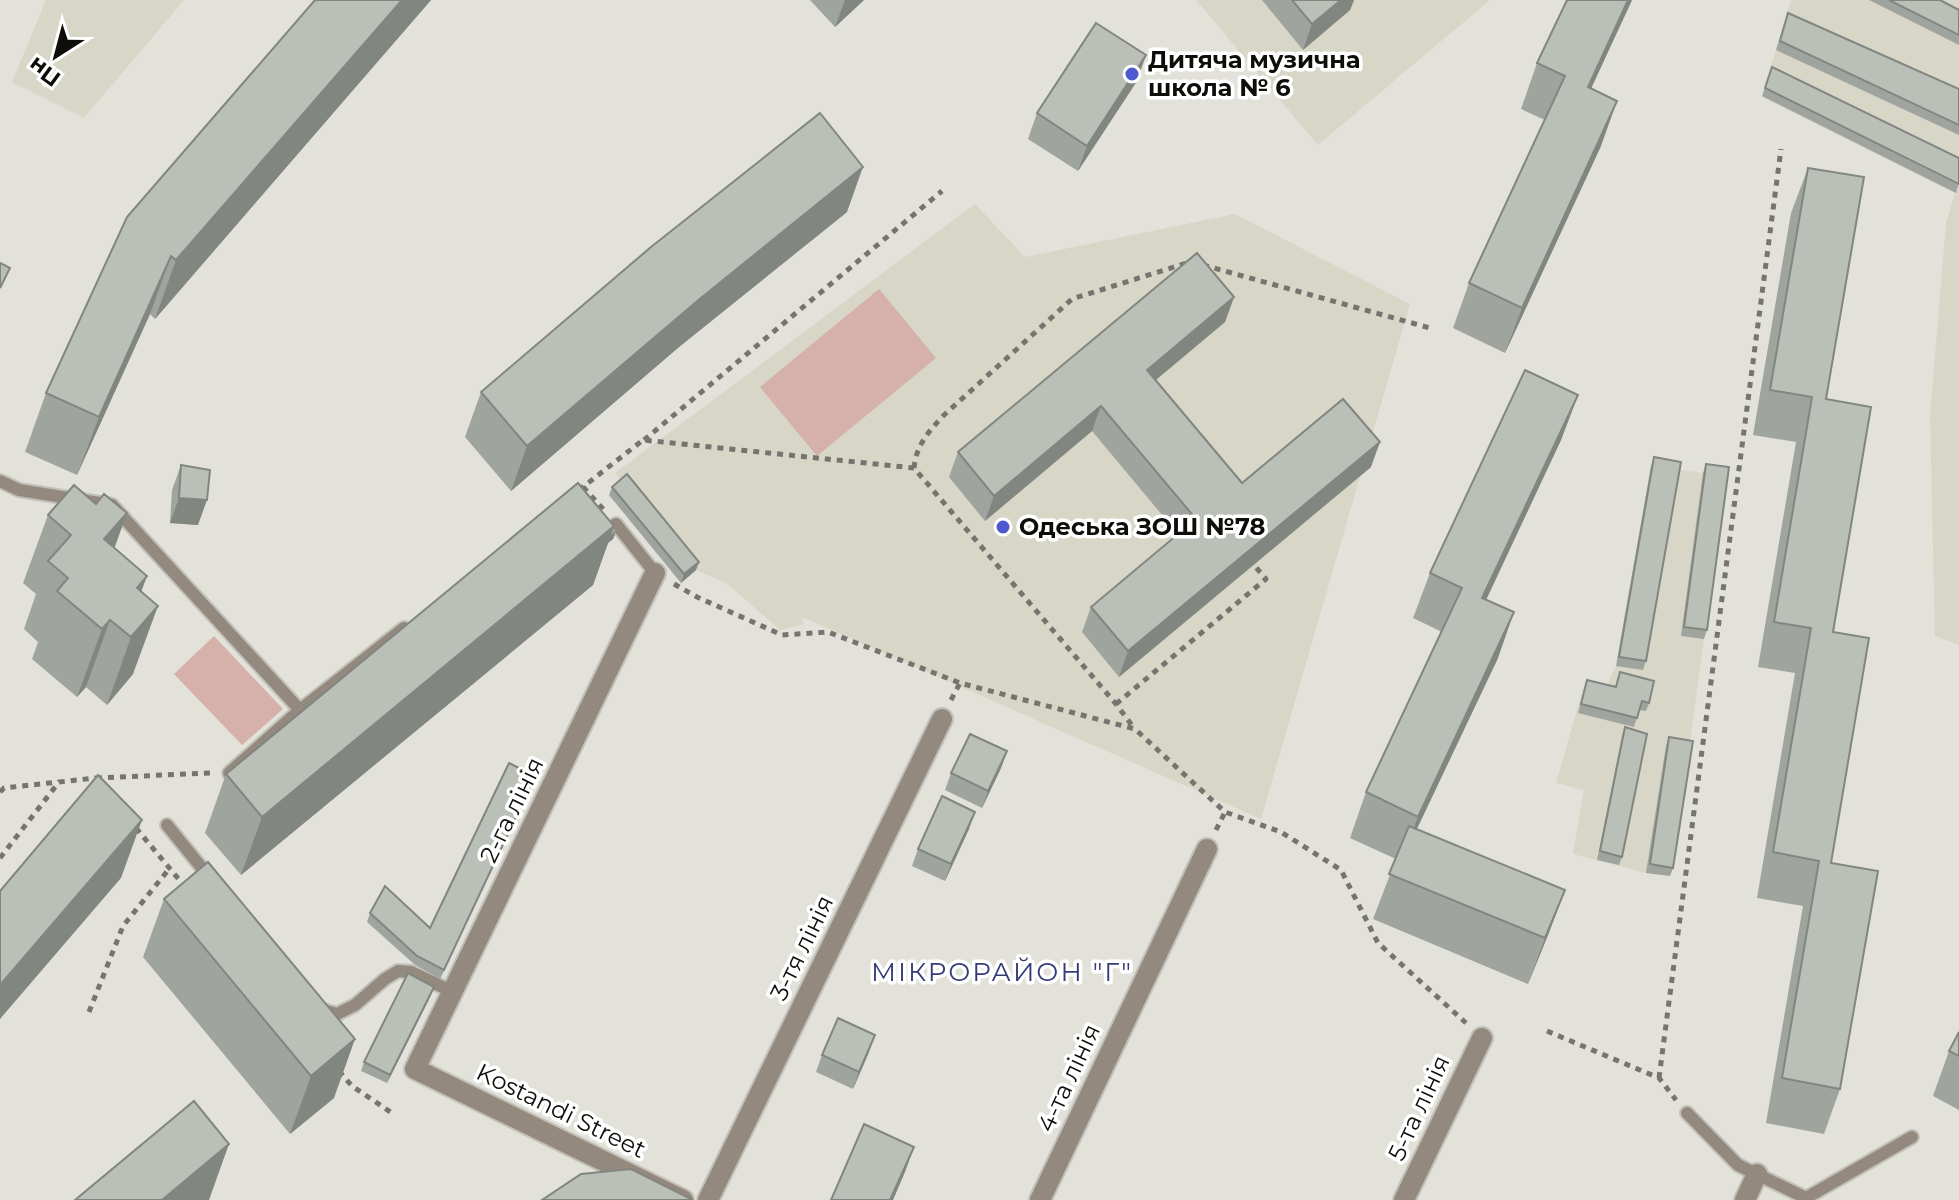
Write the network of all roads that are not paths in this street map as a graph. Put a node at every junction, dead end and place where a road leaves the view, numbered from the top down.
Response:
1 (0, 481) edge
2 (616, 524) edge
3 (655, 573) joint
4 (409, 624) edge
5 (300, 710) junction
6 (942, 719) dead end
7 (229, 773) edge
8 (167, 825) dead end
9 (1207, 849) dead end
10 (215, 885) edge
11 (453, 992) junction
12 (311, 1001) edge
13 (1482, 1038) road end
14 (415, 1069) joint
15 (1687, 1113) road end
16 (1912, 1137) dead end
17 (1757, 1174) junction
18 (683, 1200) edge
19 (708, 1200) edge
20 (1040, 1200) edge
21 (1404, 1200) edge
22 (1745, 1200) edge

1 - 5 lane
2 - 3 lane
3 - 11 street, 2-га лінія
4 - 5 lane
5 - 7 lane
6 - 19 street, 3-тя лінія
8 - 10 lane
9 - 20 street, 4-та лінія
11 - 12 lane
11 - 14 street, 2-га лінія
13 - 21 street, 5-та лінія
14 - 18 street, Kostandi Street
15 - 17 lane
16 - 17 lane
17 - 22 street

